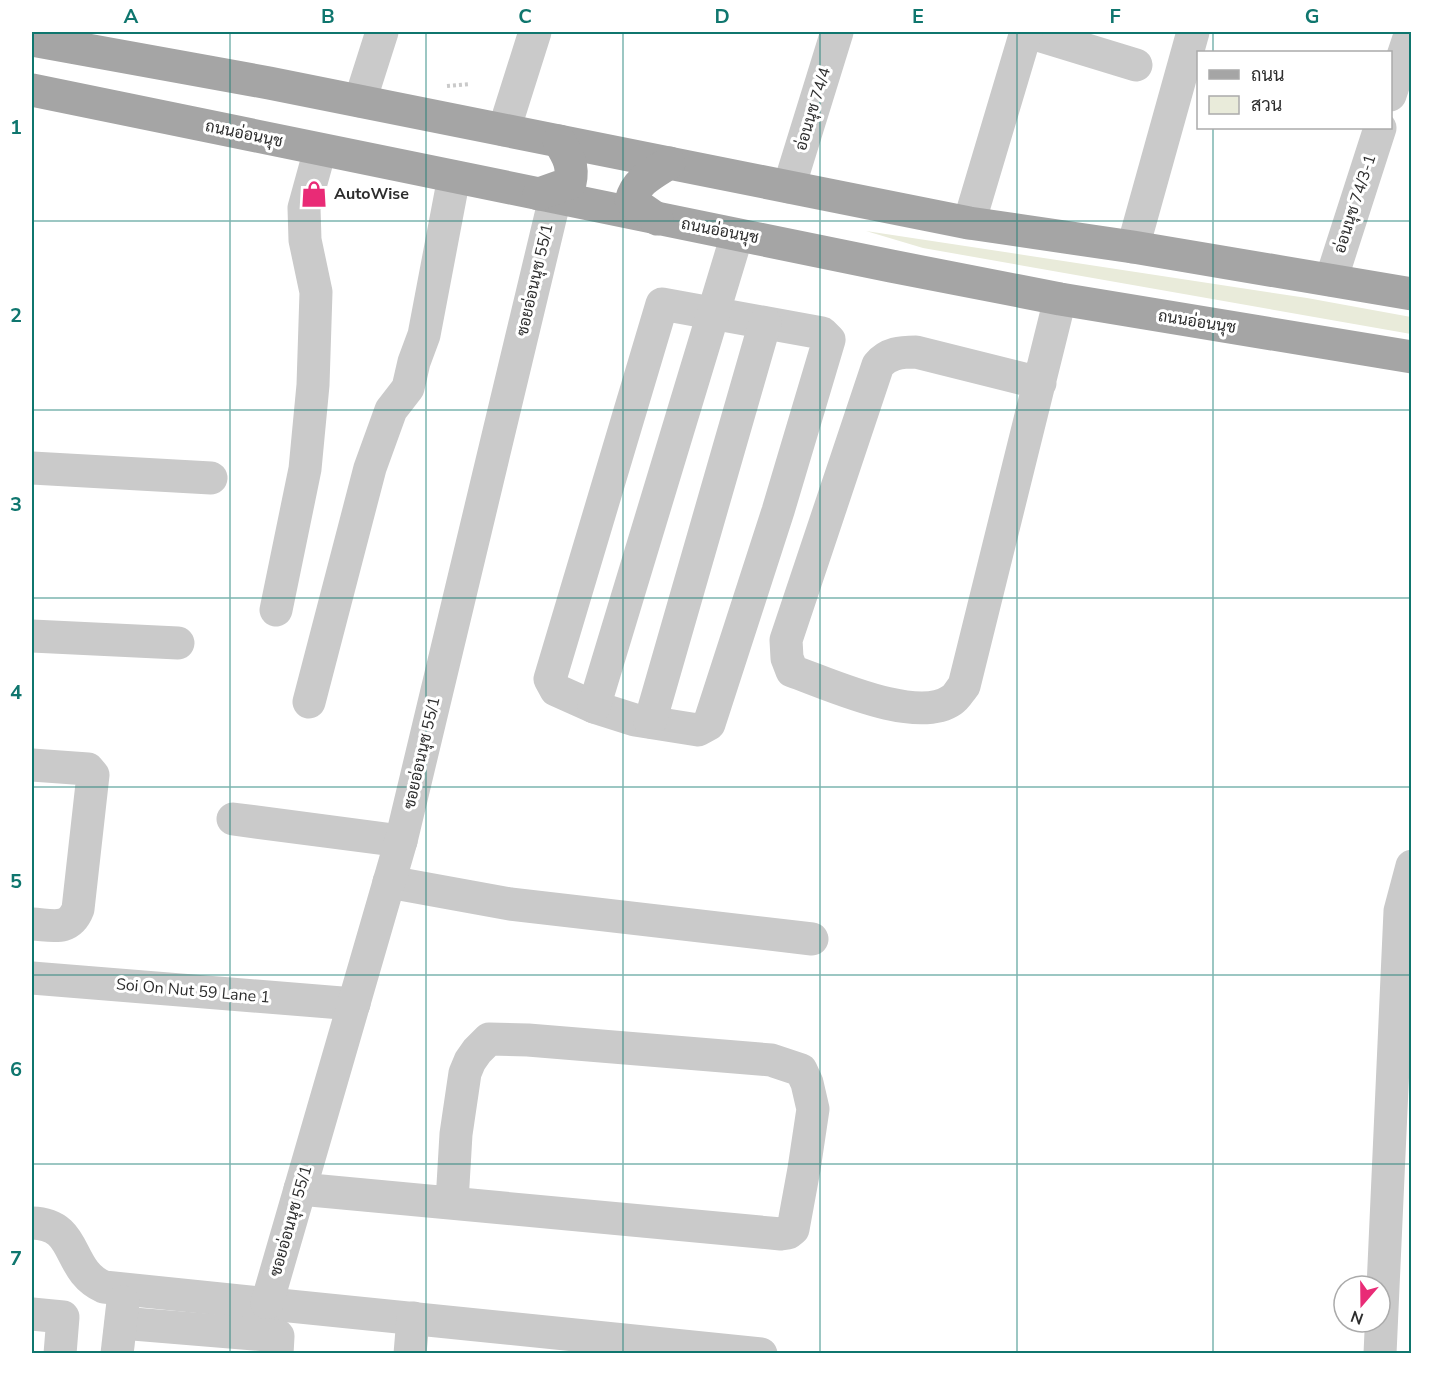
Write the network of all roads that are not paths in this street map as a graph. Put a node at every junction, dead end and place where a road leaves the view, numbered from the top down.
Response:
1 (382, 32) edge
2 (535, 32) edge
3 (837, 32) edge
4 (1027, 32) edge
5 (1193, 32) edge
6 (1411, 32) edge
7 (44, 39) edge
8 (1136, 65) dead end
9 (1392, 89) edge
10 (32, 90) edge
11 (360, 101) junction
12 (1380, 129) edge
13 (504, 130) junction
14 (559, 141) junction
15 (320, 150) junction
16 (669, 163) junction
17 (454, 177) junction
18 (789, 187) junction
19 (547, 196) junction
20 (657, 219) junction
21 (969, 224) junction
22 (737, 235) junction
23 (1133, 247) junction
24 (1331, 280) junction
25 (1412, 294) edge
26 (1060, 299) junction
27 (712, 313) junction
28 (765, 323) junction
29 (1412, 357) edge
30 (1040, 383) junction
31 (32, 468) edge
32 (211, 478) dead end
33 (276, 610) dead end
34 (32, 636) edge
35 (178, 643) dead end
36 (309, 702) dead end
37 (594, 707) junction
38 (650, 722) junction
39 (32, 765) edge
40 (234, 819) dead end
41 (401, 842) junction
42 (1412, 866) edge
43 (389, 882) junction
44 (32, 924) edge
45 (812, 939) dead end
46 (32, 978) edge
47 (354, 1004) junction
48 (300, 1189) junction
49 (452, 1202) junction
50 (32, 1223) edge
51 (87, 1276) junction
52 (125, 1288) junction
53 (267, 1303) junction
54 (47, 1316) edge
55 (413, 1318) junction
56 (119, 1338) edge
57 (679, 1349) edge
58 (60, 1353) edge
59 (277, 1353) edge
60 (410, 1353) edge
61 (761, 1353) edge
62 (1380, 1353) edge

1 - 11 street
2 - 13 street
3 - 18 street, อ่อนนุช 74/4
4 - 8 street
4 - 21 street
5 - 23 street
6 - 9 street
7 - 11 main road
10 - 15 main road, ถนนอ่อนนุช
11 - 13 main road
12 - 24 street, อ่อนนุช 74/3-1
13 - 14 main road
14 - 16 main road
14 - 19 main road
15 - 17 main road, ถนนอ่อนนุช
15 - 33 street
16 - 18 main road
16 - 20 main road
17 - 19 main road, ถนนอ่อนนุช
17 - 36 street
18 - 21 main road
19 - 20 main road, ถนนอ่อนนุช
19 - 41 street, ซอยอ่อนนุช 55/1
20 - 22 main road, ถนนอ่อนนุช
21 - 23 main road
22 - 26 main road, ถนนอ่อนนุช
22 - 27 street
23 - 24 main road
24 - 25 main road
26 - 29 main road, ถนนอ่อนนุช
26 - 30 street
27 - 28 street
27 - 37 street
27 - 37 street
28 - 38 street
28 - 38 street
30 - 30 street
31 - 32 street
34 - 35 street
37 - 38 street
39 - 44 street
40 - 41 street
41 - 43 street, ซอยอ่อนนุช 55/1
42 - 62 street
43 - 45 street
43 - 47 street, ซอยอ่อนนุช 55/1
46 - 47 street, Soi On Nut 59 Lane 1
47 - 48 street, ซอยอ่อนนุช 55/1
48 - 49 street
48 - 53 street, ซอยอ่อนนุช 55/1
49 - 49 street
50 - 51 street
51 - 52 street
51 - 54 street
52 - 53 street
52 - 56 street
53 - 55 street
54 - 58 street
55 - 57 street
55 - 60 street
56 - 59 street
57 - 61 street

